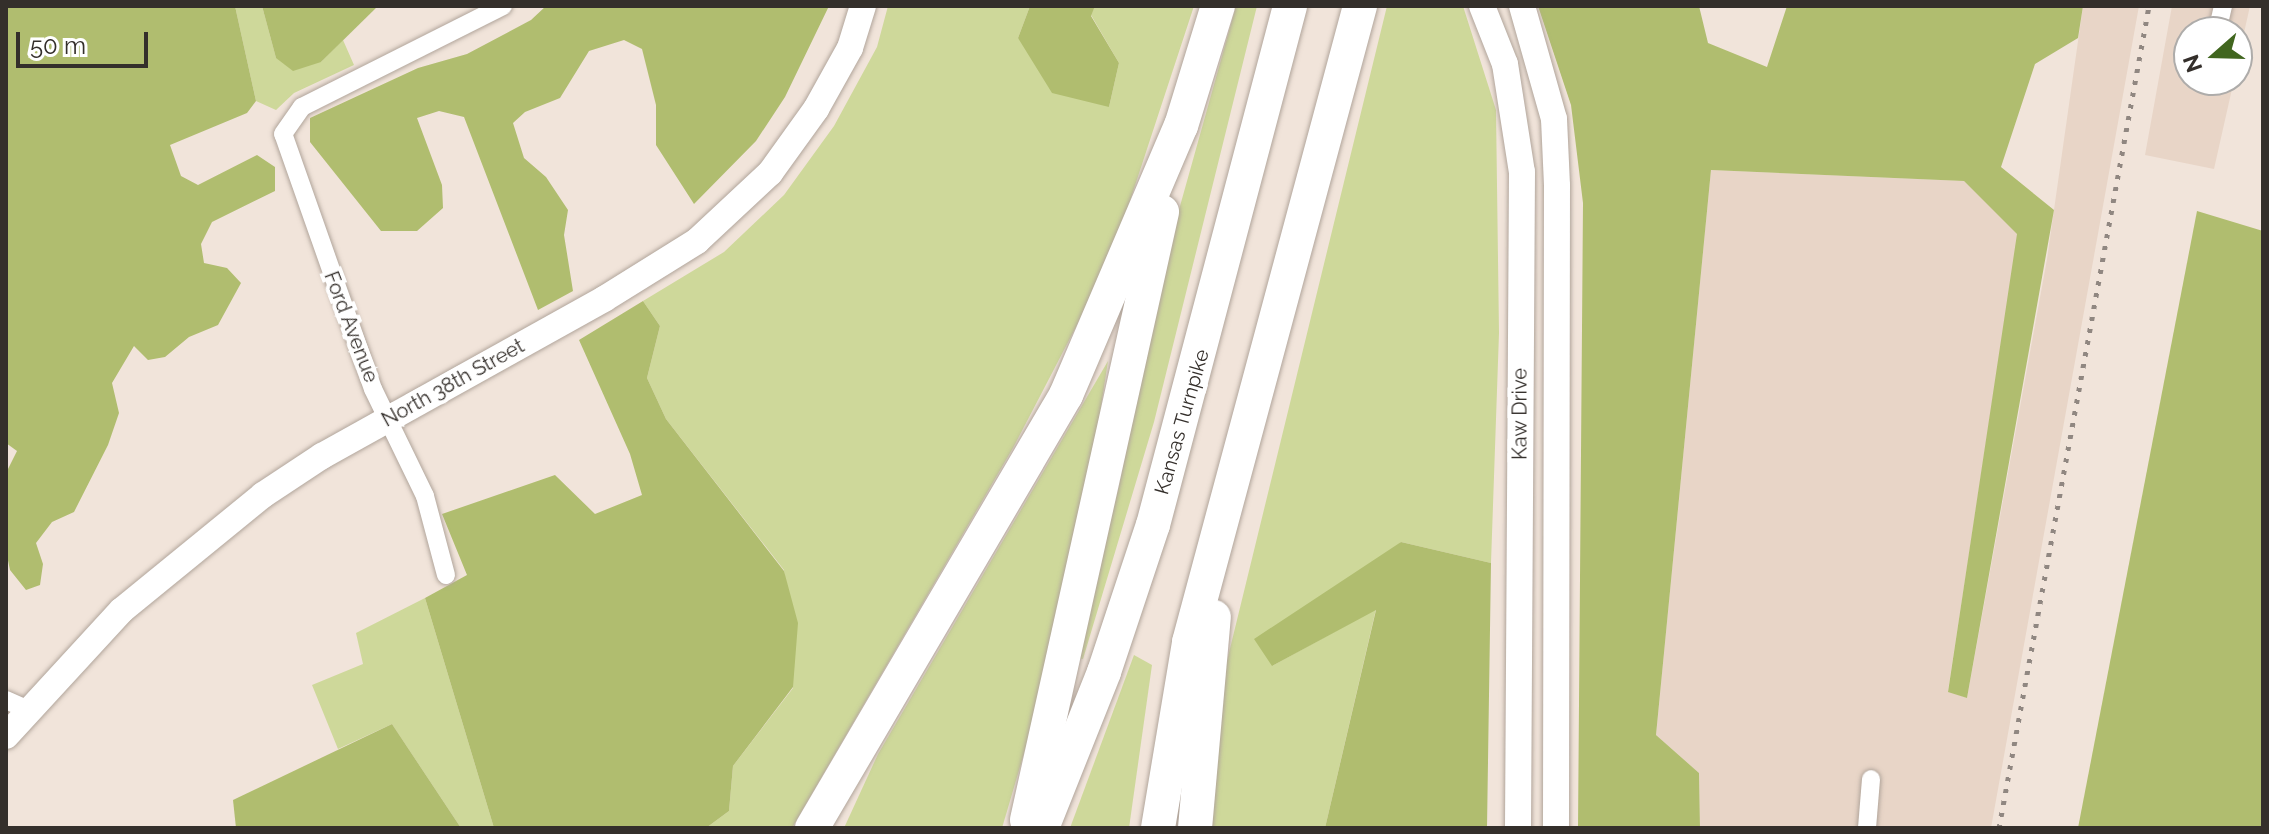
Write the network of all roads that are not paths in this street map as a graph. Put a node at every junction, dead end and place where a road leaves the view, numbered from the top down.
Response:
1 (503, 6) edge
2 (863, 6) edge
3 (1218, 6) edge
4 (1290, 6) edge
5 (1360, 6) edge
6 (1482, 6) edge
7 (1522, 6) edge
8 (1181, 126) junction
9 (390, 418) junction
10 (1231, 475) junction
11 (446, 575) dead end
12 (17, 705) edge
13 (6, 736) edge
14 (860, 749) junction
15 (1871, 779) dead end
16 (812, 828) edge
17 (830, 828) edge
18 (1025, 828) edge
19 (1042, 828) edge
20 (1158, 828) edge
21 (1195, 828) edge
22 (1518, 828) edge
23 (1556, 828) edge
24 (1867, 828) edge

1 - 9 street, Ford Avenue
2 - 9 main road, North 38th Street
3 - 8 highway
4 - 19 highway, Kansas Turnpike
5 - 10 highway
6 - 22 main road, Kaw Drive
7 - 23 main road, Kaw Drive
8 - 14 highway
8 - 18 highway
9 - 11 street, Ford Avenue
9 - 12 main road, North 38th Street
10 - 20 highway
10 - 21 highway
12 - 13 main road, North 38th Street
14 - 16 highway
14 - 17 highway
15 - 24 street

